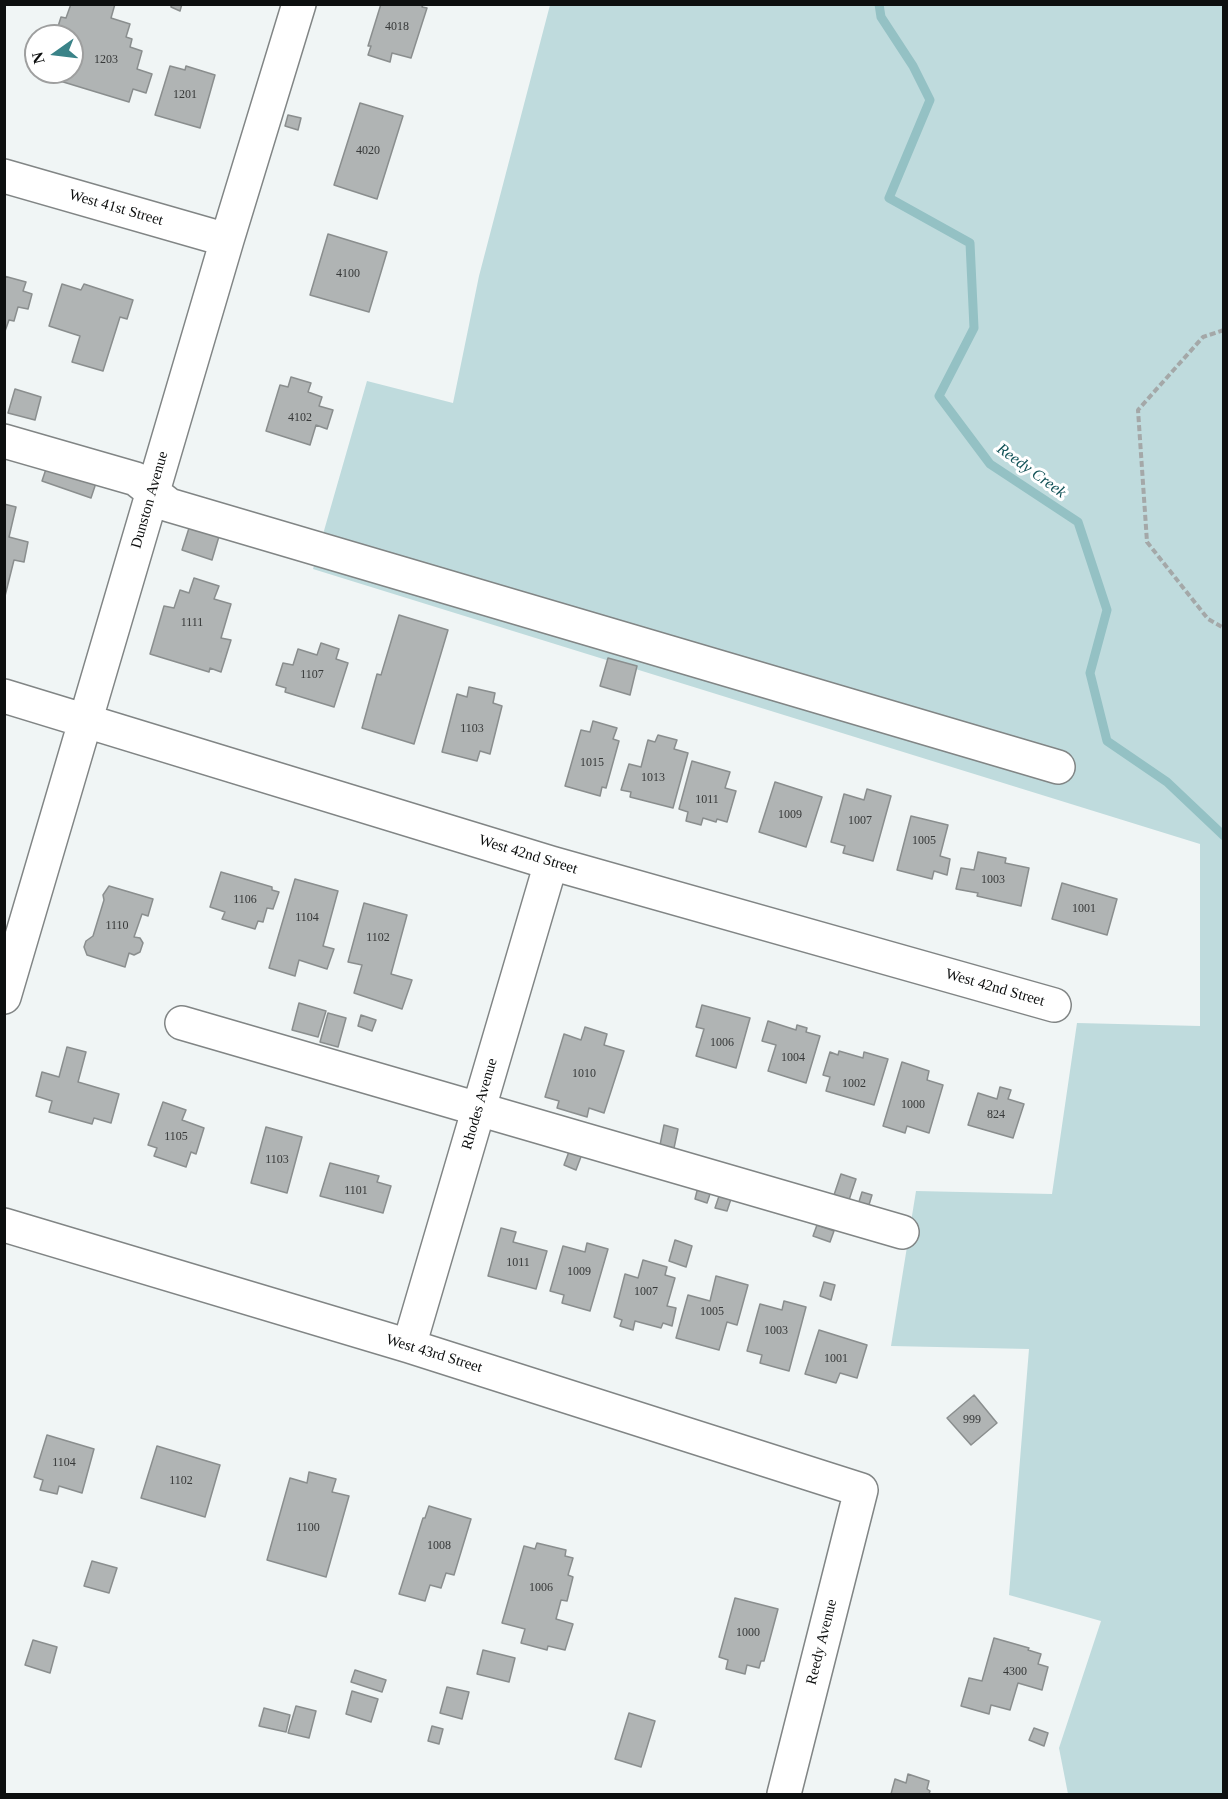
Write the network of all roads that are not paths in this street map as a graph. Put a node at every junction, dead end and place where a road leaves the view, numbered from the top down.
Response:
1 (299, 4) edge
2 (4, 176) edge
3 (226, 240) junction
4 (4, 441) edge
5 (152, 493) junction
6 (4, 696) edge
7 (86, 720) junction
8 (1058, 767) dead end
9 (551, 863) junction
10 (4, 997) edge
11 (1054, 1005) dead end
12 (182, 1023) dead end
13 (479, 1109) junction
14 (4, 1225) edge
15 (902, 1232) dead end
16 (409, 1346) junction
17 (861, 1490) joint
18 (784, 1794) edge

1 - 3 street, Dunston Avenue
2 - 3 street, West 41st Street
3 - 5 street, Dunston Avenue
4 - 5 street
5 - 7 street, Dunston Avenue
5 - 8 street
6 - 7 street, West 42nd Street
7 - 9 street, West 42nd Street
7 - 10 street, Dunston Avenue
9 - 11 street, West 42nd Street
9 - 13 street, Rhodes Avenue
12 - 13 street
13 - 15 street
13 - 16 street, Rhodes Avenue
14 - 16 street, West 43rd Street
16 - 17 street, West 43rd Street
17 - 18 street, Reedy Avenue

